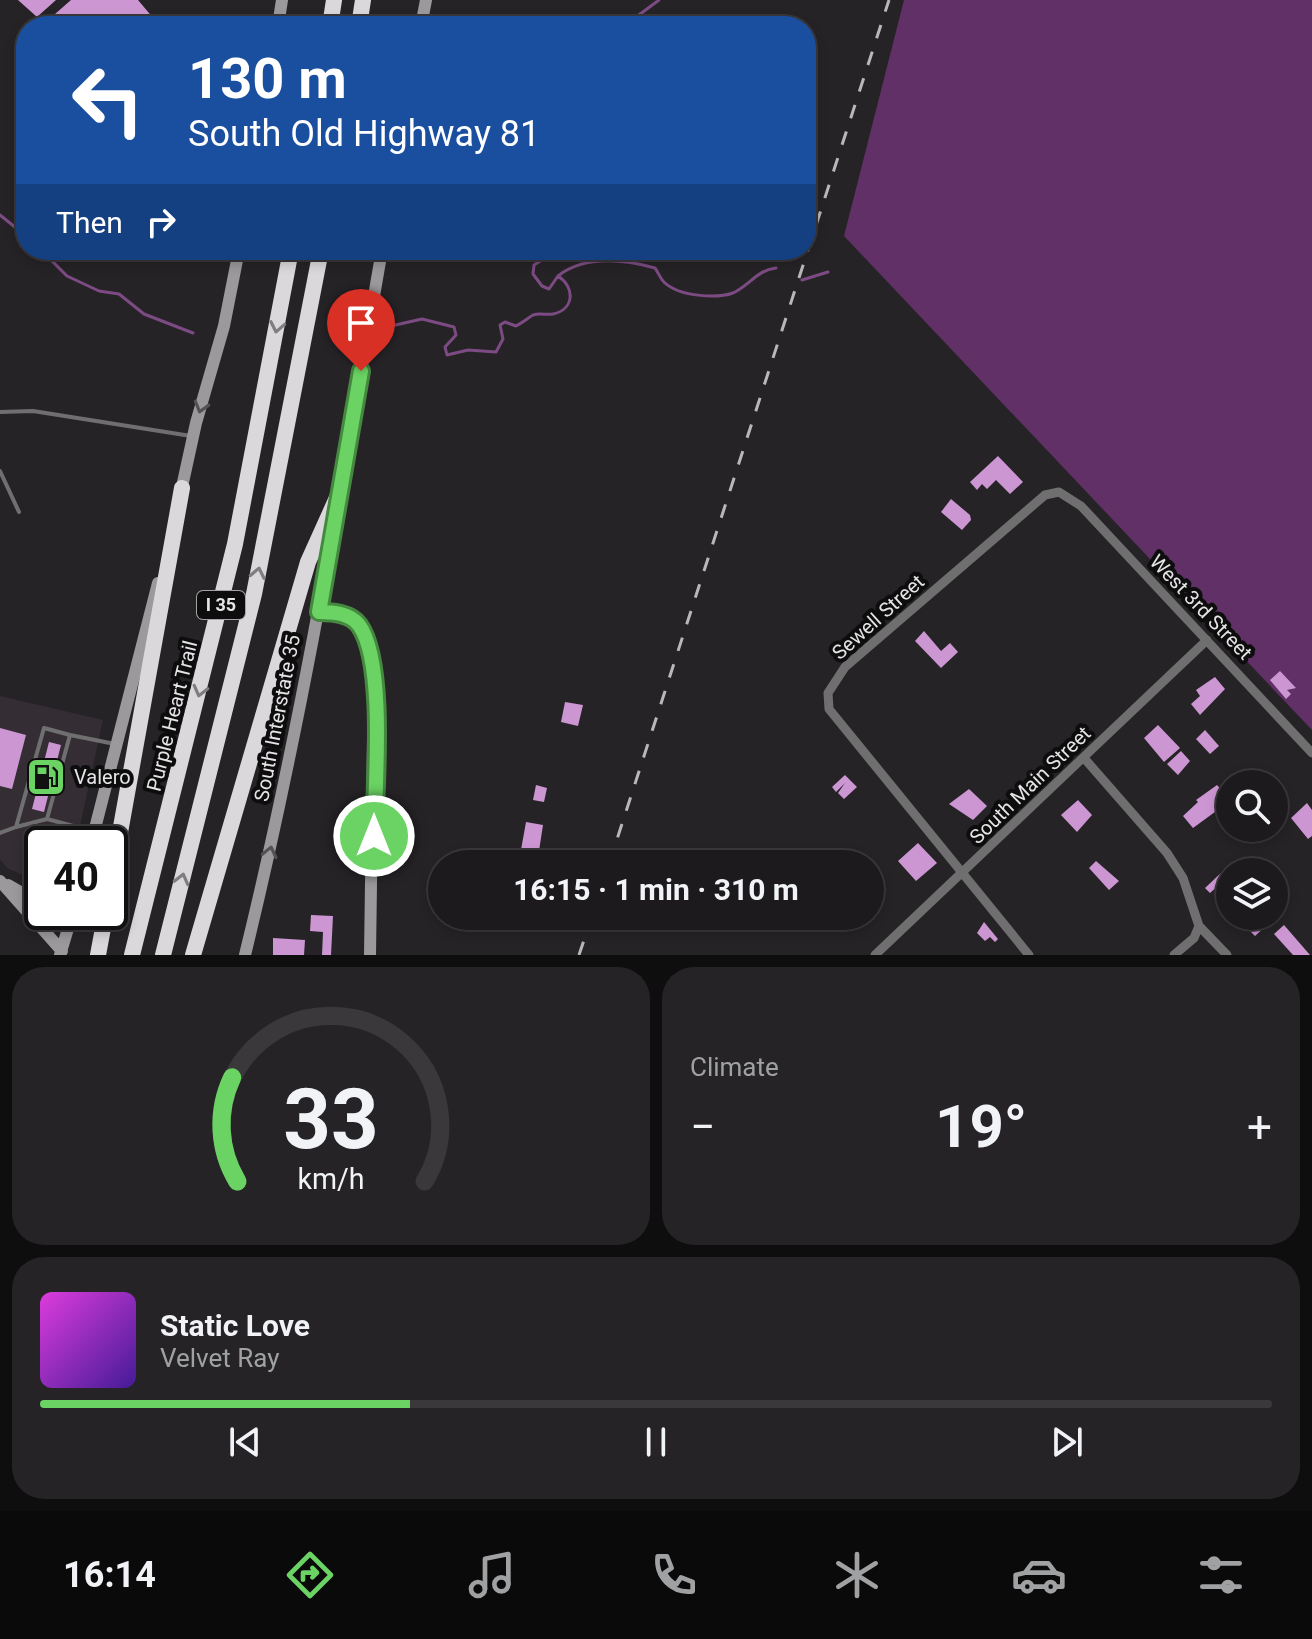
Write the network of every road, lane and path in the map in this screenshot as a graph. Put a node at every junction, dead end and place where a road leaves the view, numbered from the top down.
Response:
1 (237, 260) edge
2 (289, 260) edge
3 (319, 260) edge
4 (380, 260) edge
5 (0, 412) edge
6 (193, 437) junction
7 (0, 471) edge
8 (182, 488) junction
9 (340, 491) junction
10 (1059, 492) joint
11 (19, 512) dead end
12 (319, 612) junction
13 (1207, 640) junction
14 (70, 735) junction
15 (117, 745) junction
16 (1312, 753) edge
17 (1084, 758) junction
18 (47, 819) junction
19 (64, 826) edge
20 (96, 826) edge
21 (121, 826) edge
22 (16, 827) junction
23 (0, 833) edge
24 (963, 874) junction
25 (0, 880) edge
26 (24, 894) edge
27 (1199, 926) junction
28 (68, 930) edge
29 (103, 930) edge
30 (61, 953) edge
31 (98, 955) edge
32 (132, 955) edge
33 (163, 955) edge
34 (193, 955) edge
35 (245, 955) edge
36 (370, 955) edge
37 (875, 955) edge
38 (1029, 955) edge
39 (1174, 955) edge
40 (1227, 955) edge

1 -> 6 main road
2 -> 32 highway, Purple Heart Trail / I 35
33 -> 3 highway, I 35
4 - 9 main road, South Interstate 35
5 - 6 lane
6 - 8 main road
7 - 11 lane
8 - 15 main road
8 - 21 highway
9 - 12 main road, South Interstate 35
9 - 34 highway
10 - 13 street, West 3rd Street
10 - 24 street, Sewell Street
35 -> 12 main road, South Interstate 35
12 - 36 main road
13 - 16 street, West 3rd Street
13 - 17 street, South Main Street
14 - 15 lane
14 - 18 lane
14 - 22 lane
15 - 20 main road
17 - 24 street, South Main Street
17 - 27 street
18 - 19 lane
18 - 22 lane
22 - 23 lane
24 - 37 street, South Main Street
24 - 38 street, Sewell Street
25 - 26 main road
25 - 30 main road
27 - 39 street
27 - 40 street
28 - 30 main road
29 - 31 highway

